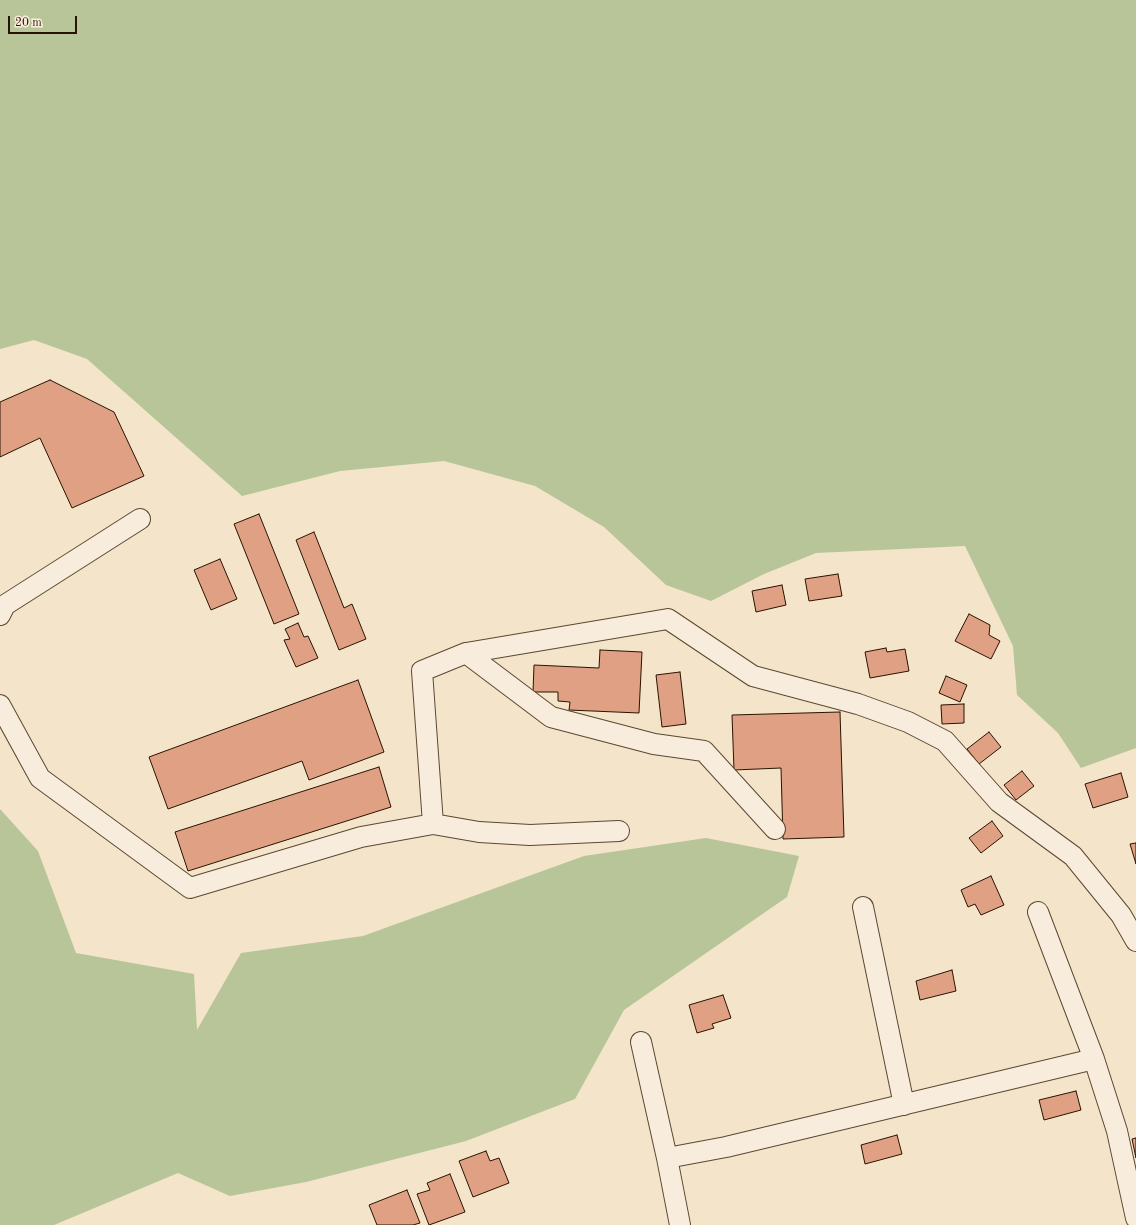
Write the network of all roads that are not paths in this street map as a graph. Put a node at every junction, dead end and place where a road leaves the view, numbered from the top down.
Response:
1 (140, 519) dead end
2 (0, 615) edge
3 (466, 653) junction
4 (0, 705) edge
5 (433, 824) junction
6 (775, 829) dead end
7 (619, 831) dead end
8 (863, 907) dead end
9 (1038, 912) dead end
10 (1136, 941) edge
11 (641, 1042) dead end
12 (1094, 1060) junction
13 (904, 1105) junction
14 (667, 1158) junction
15 (1136, 1218) edge
16 (680, 1225) edge

1 - 2 street
3 - 5 street
3 - 6 street
3 - 10 street
4 - 5 street
5 - 7 street
8 - 13 street
9 - 12 street
11 - 14 street
12 - 13 street
12 - 15 street
13 - 14 street
14 - 16 street

